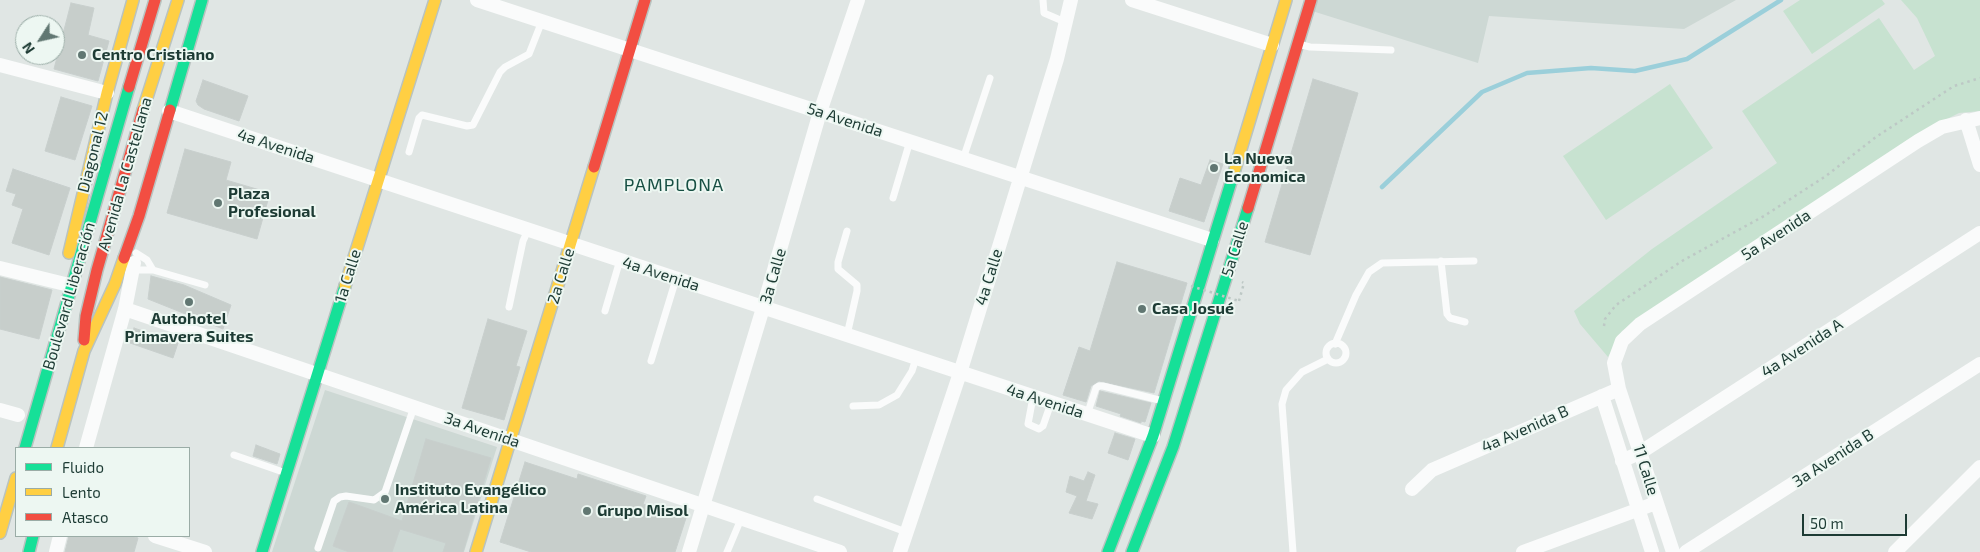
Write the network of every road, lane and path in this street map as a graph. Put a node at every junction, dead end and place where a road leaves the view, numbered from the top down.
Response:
1 (133, 0) edge
2 (178, 0) edge
3 (202, 0) edge
4 (435, 0) edge
5 (477, 0) edge
6 (645, 0) edge
7 (858, 0) edge
8 (1043, 0) edge
9 (1071, 0) edge
10 (1132, 0) edge
11 (1286, 0) edge
12 (1311, 0) edge
13 (155, 2) edge
14 (542, 21) junction
15 (1065, 22) junction
16 (1298, 44) junction
17 (1272, 45) junction
18 (630, 50) junction
19 (1391, 50) dead end
20 (0, 64) edge
21 (990, 78) dead end
22 (1980, 78) edge
23 (107, 93) junction
24 (169, 111) junction
25 (820, 112) junction
26 (1973, 119) edge
27 (910, 141) junction
28 (408, 152) dead end
29 (963, 159) junction
30 (1980, 165) edge
31 (1019, 177) junction
32 (378, 180) junction
33 (893, 198) dead end
34 (138, 216) junction
35 (528, 230) junction
36 (847, 231) dead end
37 (1980, 233) edge
38 (1212, 240) junction
39 (571, 244) junction
40 (136, 253) junction
41 (620, 260) junction
42 (1474, 260) dead end
43 (1441, 261) junction
44 (0, 268) edge
45 (132, 270) junction
46 (153, 270) junction
47 (676, 279) junction
48 (1244, 283) dead end
49 (65, 284) junction
50 (205, 285) dead end
51 (1191, 286) dead end
52 (67, 306) junction
53 (509, 307) dead end
54 (763, 308) junction
55 (124, 309) junction
56 (605, 311) dead end
57 (1465, 322) dead end
58 (1604, 326) dead end
59 (847, 335) junction
60 (1335, 344) junction
61 (84, 351) junction
62 (916, 358) junction
63 (1328, 359) junction
64 (651, 361) dead end
65 (1980, 364) edge
66 (960, 373) junction
67 (317, 374) junction
68 (1619, 389) junction
69 (1602, 396) junction
70 (1034, 397) junction
71 (1163, 401) junction
72 (1052, 403) junction
73 (852, 406) dead end
74 (414, 407) junction
75 (0, 410) edge
76 (18, 415) dead end
77 (1087, 415) junction
78 (1152, 436) junction
79 (510, 440) junction
80 (25, 447) edge
81 (57, 447) edge
82 (86, 447) edge
83 (1641, 452) junction
84 (234, 455) dead end
85 (1622, 461) junction
86 (1980, 467) edge
87 (286, 473) junction
88 (15, 481) edge
89 (1412, 489) dead end
90 (817, 499) dead end
91 (1656, 503) junction
92 (702, 506) junction
93 (1637, 509) junction
94 (741, 519) junction
95 (906, 532) junction
96 (0, 533) edge
97 (33, 537) edge
98 (60, 537) edge
99 (158, 537) edge
100 (318, 548) dead end
101 (29, 552) edge
102 (56, 552) edge
103 (205, 552) edge
104 (262, 552) edge
105 (476, 552) edge
106 (689, 552) edge
107 (727, 552) edge
108 (840, 552) edge
109 (900, 552) edge
110 (1108, 552) edge
111 (1132, 552) edge
112 (1293, 552) edge
113 (1523, 552) edge
114 (1652, 552) edge
115 (1673, 552) edge
116 (1686, 552) edge
117 (1895, 552) edge

1 - 23 main road, Diagonal 12
2 - 61 main road, Avenida La Castellana
3 - 24 main road, Boulevard Liberación
4 - 32 main road, 1a Calle
5 - 14 street, 5a Avenida
6 - 18 main road, 2a Calle
7 - 25 street, 3a Calle
8 - 15 lane
9 - 15 street, 4a Calle
10 - 17 street
11 - 17 main road, 5a Calle
12 - 16 main road, 5a Calle
13 - 52 main road, Boulevard Liberación
14 - 18 street, 5a Avenida
14 - 28 lane
15 - 31 street, 4a Calle
16 - 19 lane
16 - 111 main road, 5a Calle
17 - 38 main road, 5a Calle
18 - 25 street, 5a Avenida
18 - 39 main road, 2a Calle
20 - 23 street
21 - 29 lane
22 - 58 path
23 - 49 main road, Diagonal 12
24 - 32 street, 4a Avenida
24 - 34 main road, Boulevard Liberación
25 - 27 street, 5a Avenida
25 - 54 street, 3a Calle
26 - 30 street
26 - 68 street, 5a Avenida
27 - 29 street, 5a Avenida
27 - 33 lane
29 - 31 street, 5a Avenida
31 - 38 street, 5a Avenida
31 - 66 street, 4a Calle
32 - 35 street, 4a Avenida
32 - 67 main road, 1a Calle
34 - 40 street, Boulevard Liberación
34 - 61 main road, Boulevard Liberación
35 - 39 street, 4a Avenida
35 - 53 lane
36 - 59 lane
37 - 83 street, 4a Avenida A
38 - 71 main road, 5a Calle
39 - 41 street, 4a Avenida
39 - 79 main road, 2a Calle
40 - 45 street, Boulevard Liberación
40 - 46 lane
41 - 47 street, 4a Avenida
41 - 56 lane
42 - 43 lane
43 - 57 lane
43 - 60 lane
44 - 49 street
45 - 46 lane
45 - 55 street, Boulevard Liberación
46 - 50 lane
47 - 54 street, 4a Avenida
47 - 64 lane
48 - 51 path, bridge
49 - 52 main road, Diagonal 12
52 - 80 main road, Boulevard Liberación
54 - 59 street, 4a Avenida
54 - 92 street, 3a Calle
55 - 67 street, 3a Avenida
55 - 82 street, Boulevard Liberación
59 - 62 street, 4a Avenida
60 - 63 lane
60 - 63 lane
61 - 81 main road, Boulevard Liberación
62 - 66 street, 4a Avenida
62 - 73 lane
63 - 112 lane
65 - 116 street, 3a Avenida B
66 - 70 street, 4a Avenida
66 - 95 street, 4a Calle
67 - 74 street, 3a Avenida
67 - 87 main road, 1a Calle
68 - 69 street, 4a Avenida B
68 - 83 street, 11 Calle
69 - 85 street, 11 Calle
69 - 89 street, 4a Avenida B
70 - 72 street, 4a Avenida
70 - 72 lane
71 - 77 lane
71 - 78 main road, 5a Calle
72 - 77 street, 4a Avenida
74 - 79 street, 3a Avenida
74 - 100 lane
75 - 76 street
77 - 78 street, 4a Avenida
78 - 110 main road, 5a Calle
79 - 92 street, 3a Avenida
79 - 105 main road, 2a Calle
83 - 85 street, 4a Avenida A
83 - 91 street, 11 Calle
84 - 87 lane
85 - 93 street, 11 Calle
86 - 117 street
87 - 104 main road, 1a Calle
88 - 96 main road
90 - 95 lane
91 - 93 street
91 - 115 street, 11 Calle
92 - 94 street, 3a Avenida
92 - 106 street, 3a Calle
93 - 113 street
93 - 114 street, 11 Calle
94 - 107 lane
94 - 108 street, 3a Avenida
95 - 109 street, 4a Calle
97 - 101 main road
98 - 102 street
99 - 103 street

